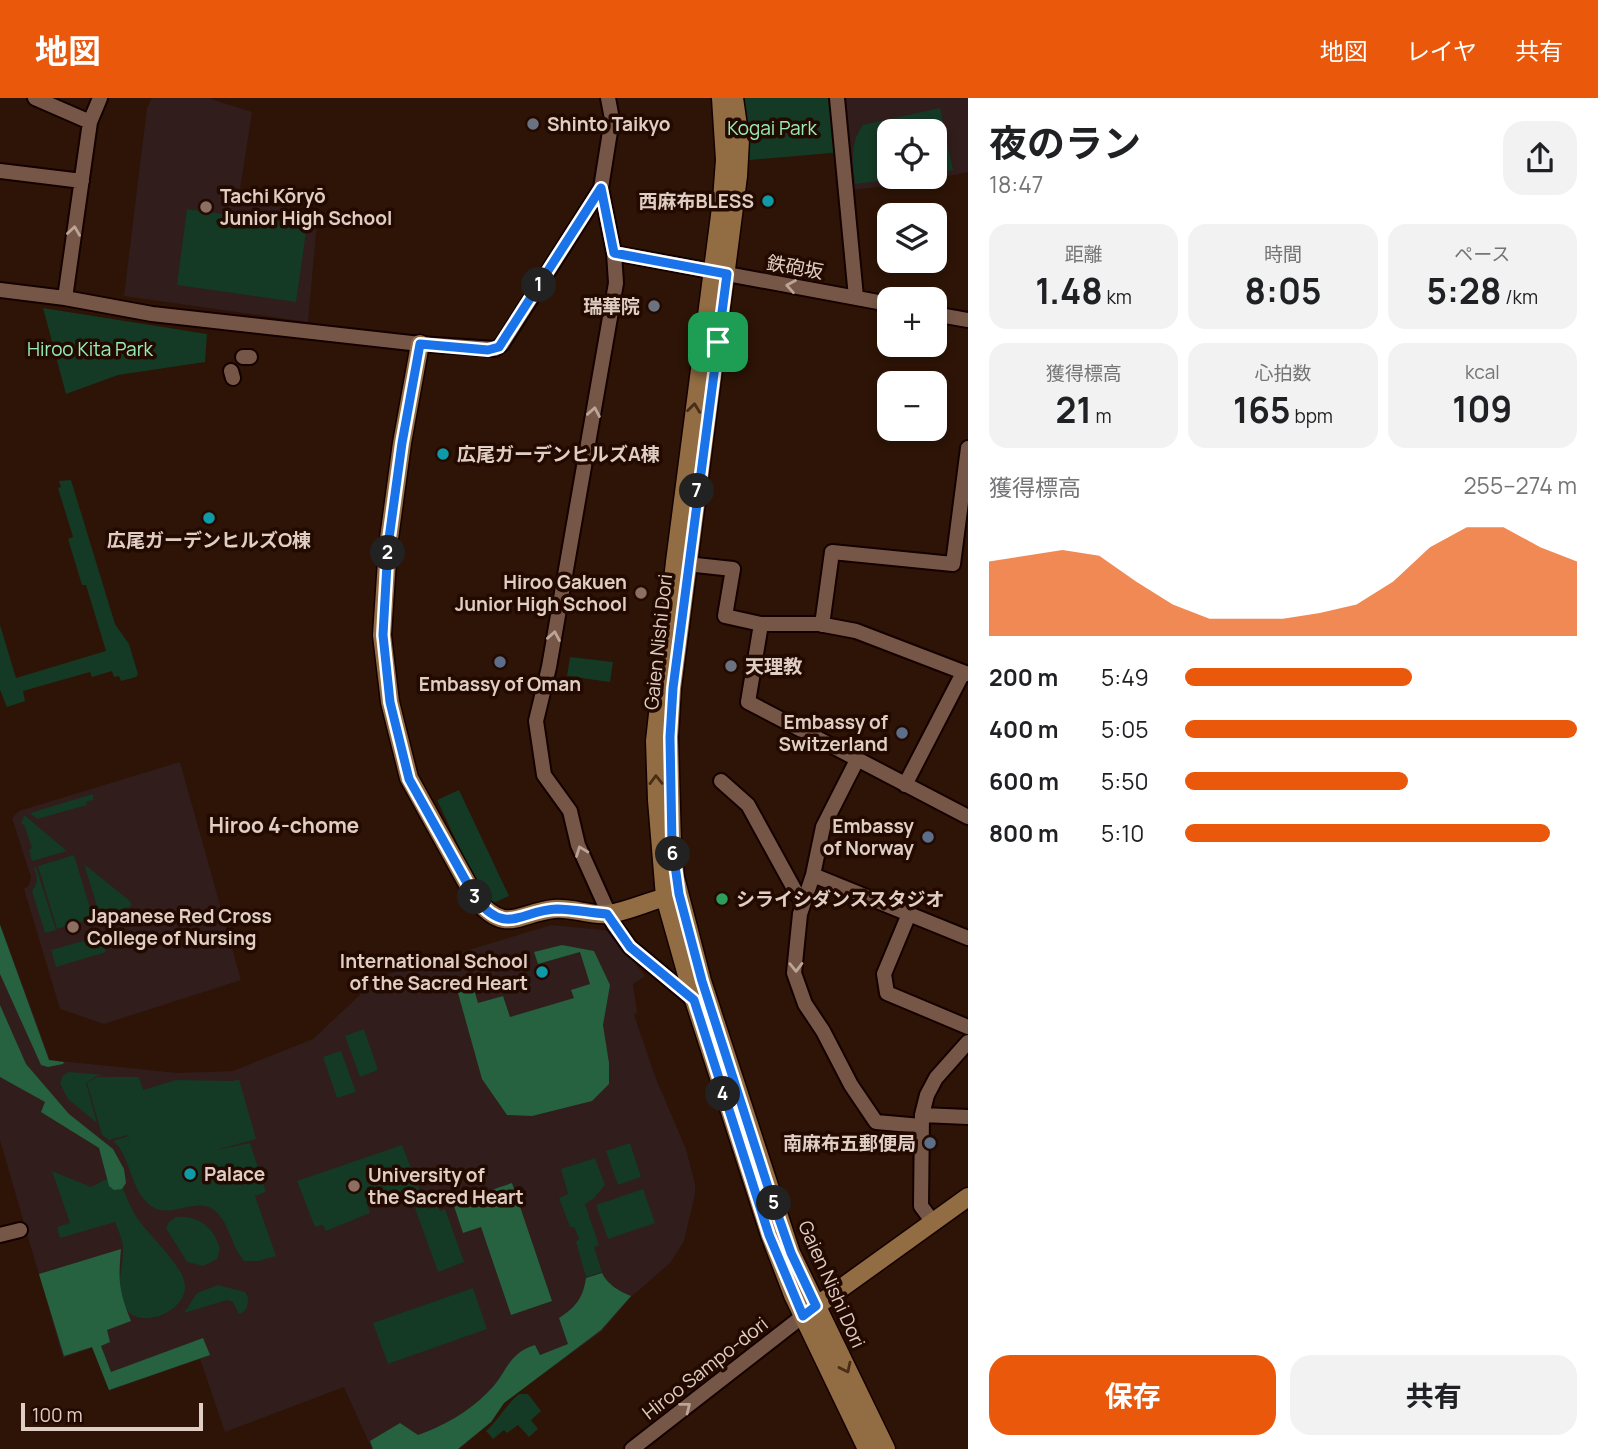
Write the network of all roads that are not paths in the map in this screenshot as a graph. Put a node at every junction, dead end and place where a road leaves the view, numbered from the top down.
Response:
1 (35, 98) edge
2 (100, 98) edge
3 (608, 98) edge
4 (721, 98) edge
5 (734, 98) edge
6 (837, 98) edge
7 (90, 122) junction
8 (0, 170) edge
9 (82, 181) junction
10 (601, 188) junction
11 (614, 253) junction
12 (719, 273) junction
13 (0, 290) edge
14 (65, 298) junction
15 (856, 298) junction
16 (877, 302) edge
17 (947, 316) edge
18 (968, 320) edge
19 (420, 344) junction
20 (968, 448) edge
21 (966, 484) edge
22 (681, 564) junction
23 (761, 624) junction
24 (822, 625) junction
25 (965, 673) edge
26 (857, 760) junction
27 (721, 781) dead end
28 (905, 785) junction
29 (968, 817) edge
30 (813, 876) junction
31 (672, 896) junction
32 (804, 900) junction
33 (607, 914) junction
34 (909, 914) junction
35 (968, 937) edge
36 (694, 1000) junction
37 (968, 1027) edge
38 (968, 1042) edge
39 (968, 1117) edge
40 (921, 1121) junction
41 (968, 1197) edge
42 (933, 1222) junction
43 (20, 1230) dead end
44 (0, 1235) edge
45 (809, 1311) junction
46 (632, 1449) edge
47 (867, 1449) edge
48 (886, 1449) edge

1 - 7 street
2 - 7 street
3 - 10 street
4 - 12 main road, Gaien Nishi Dori
5 - 12 main road, Gaien Nishi Dori
6 - 15 street
7 - 9 street
8 - 9 street
14 -> 9 street
10 - 11 street
10 - 19 street
11 - 12 street, 鉄砲坂
33 -> 11 street
15 -> 12 street, 鉄砲坂
12 - 22 main road, Gaien Nishi Dori
13 - 14 street
14 - 19 street
15 - 16 street, 鉄砲坂
17 - 18 street
19 - 33 main road
20 - 21 street
21 - 24 street
22 - 23 street
22 - 31 main road, Gaien Nishi Dori
23 - 24 street
23 - 26 street
24 - 25 street
25 - 28 street
26 - 28 street
26 - 30 street
27 - 32 street
28 - 29 street
30 - 32 street
30 - 34 street
31 - 33 main road
31 - 36 main road, Gaien Nishi Dori
31 - 45 main road, Gaien Nishi Dori
32 -> 40 street
33 - 36 street
34 - 35 street
34 - 37 street
36 - 45 main road, Gaien Nishi Dori
38 - 40 street
39 - 40 street
40 - 42 street
41 - 42 main road
42 - 45 main road
43 - 44 street
46 -> 45 street, Hiroo Sampo-dori
45 - 47 main road, Gaien Nishi Dori
45 -> 48 main road, Gaien Nishi Dori

